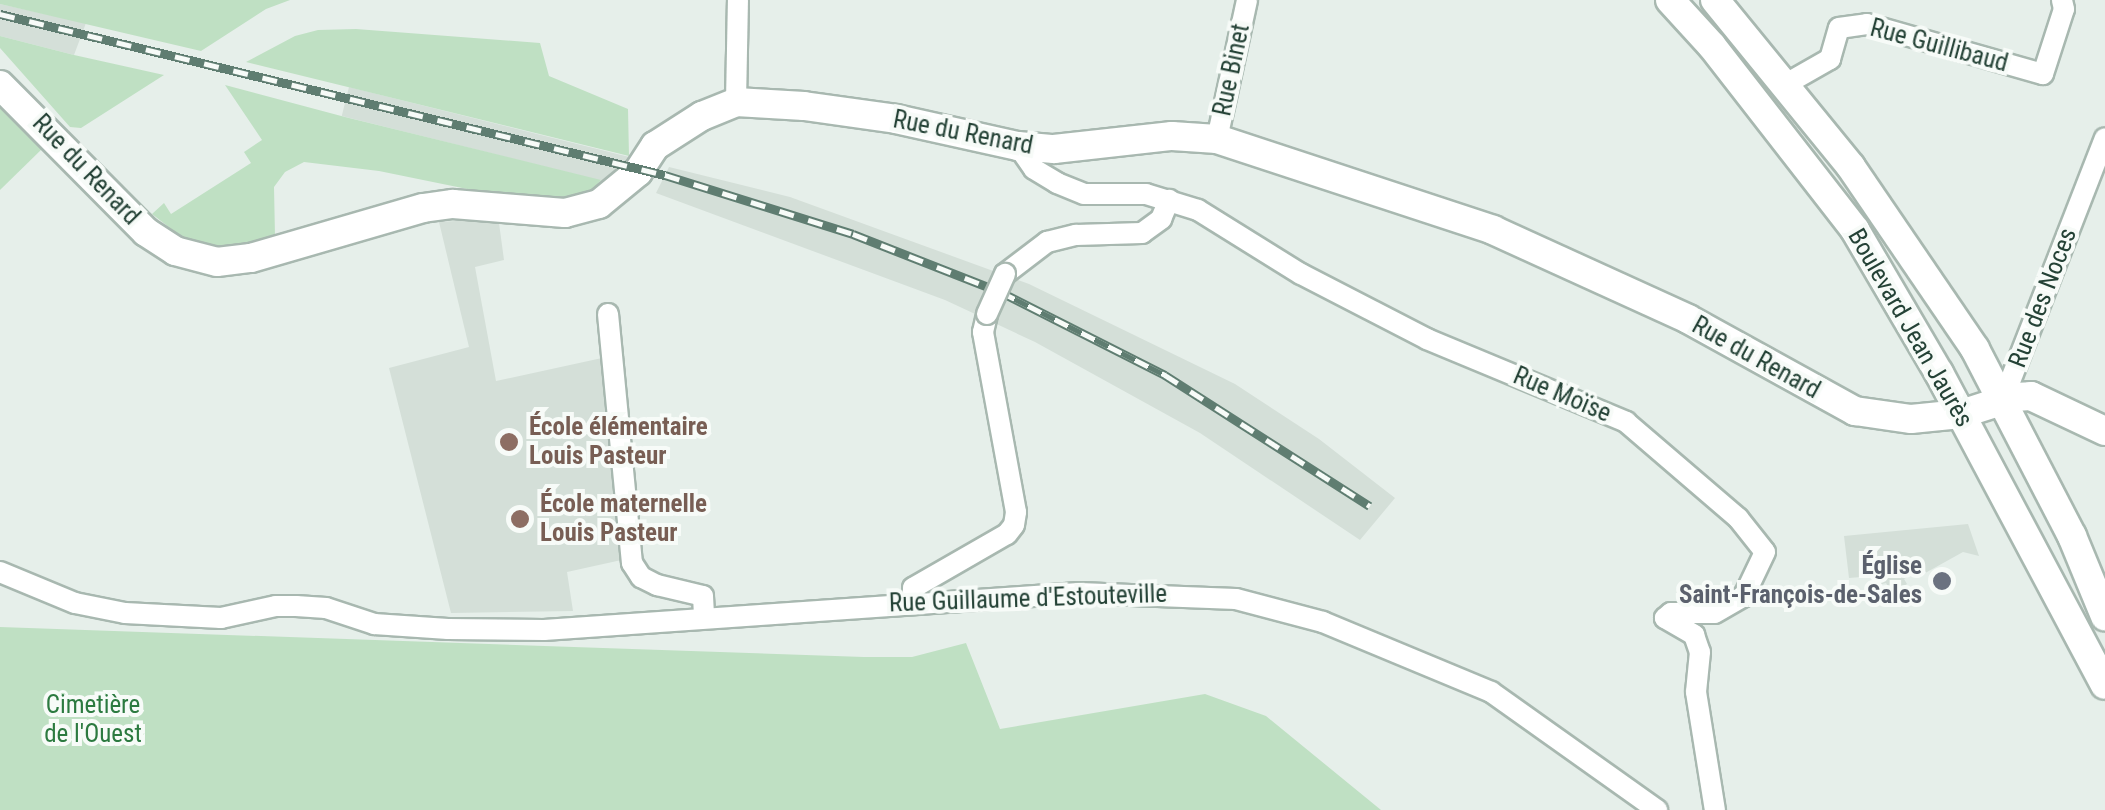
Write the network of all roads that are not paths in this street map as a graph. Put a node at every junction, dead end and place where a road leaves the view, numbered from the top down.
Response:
1 (738, 0) edge
2 (1247, 0) edge
3 (1670, 0) edge
4 (1716, 0) edge
5 (2062, 0) edge
6 (1786, 84) junction
7 (0, 85) edge
8 (736, 102) junction
9 (2105, 138) edge
10 (1217, 140) junction
11 (1018, 146) junction
12 (1169, 200) junction
13 (608, 314) dead end
14 (1982, 409) junction
15 (2105, 431) edge
16 (0, 572) edge
17 (913, 601) junction
18 (2105, 616) edge
19 (704, 618) junction
20 (2105, 685) edge
21 (1657, 810) edge
22 (1715, 810) edge

1 - 8 street
2 - 10 street, Rue Binet
3 - 14 street, Boulevard Jean Jaurès
4 - 6 street, Boulevard Jean Jaurès
5 - 6 street, Rue Guillibaud
6 - 14 street, Boulevard Jean Jaurès
7 - 8 street, Rue du Renard
8 - 11 street, Rue du Renard
9 - 14 street, Rue des Noces
10 - 11 street, Rue du Renard
10 - 14 street, Rue du Renard
11 - 12 street, Rue Moïse
12 - 17 street, bridge
12 - 22 street, Rue Moïse
13 - 19 street
14 - 15 street, Rue du Renard
14 - 18 street, Boulevard Jean Jaurès
14 - 20 street, Boulevard Jean Jaurès
16 - 19 street, Rue Guillaume d'Estouteville
17 - 19 street, Rue Guillaume d'Estouteville
17 - 21 street, Rue Guillaume d'Estouteville

